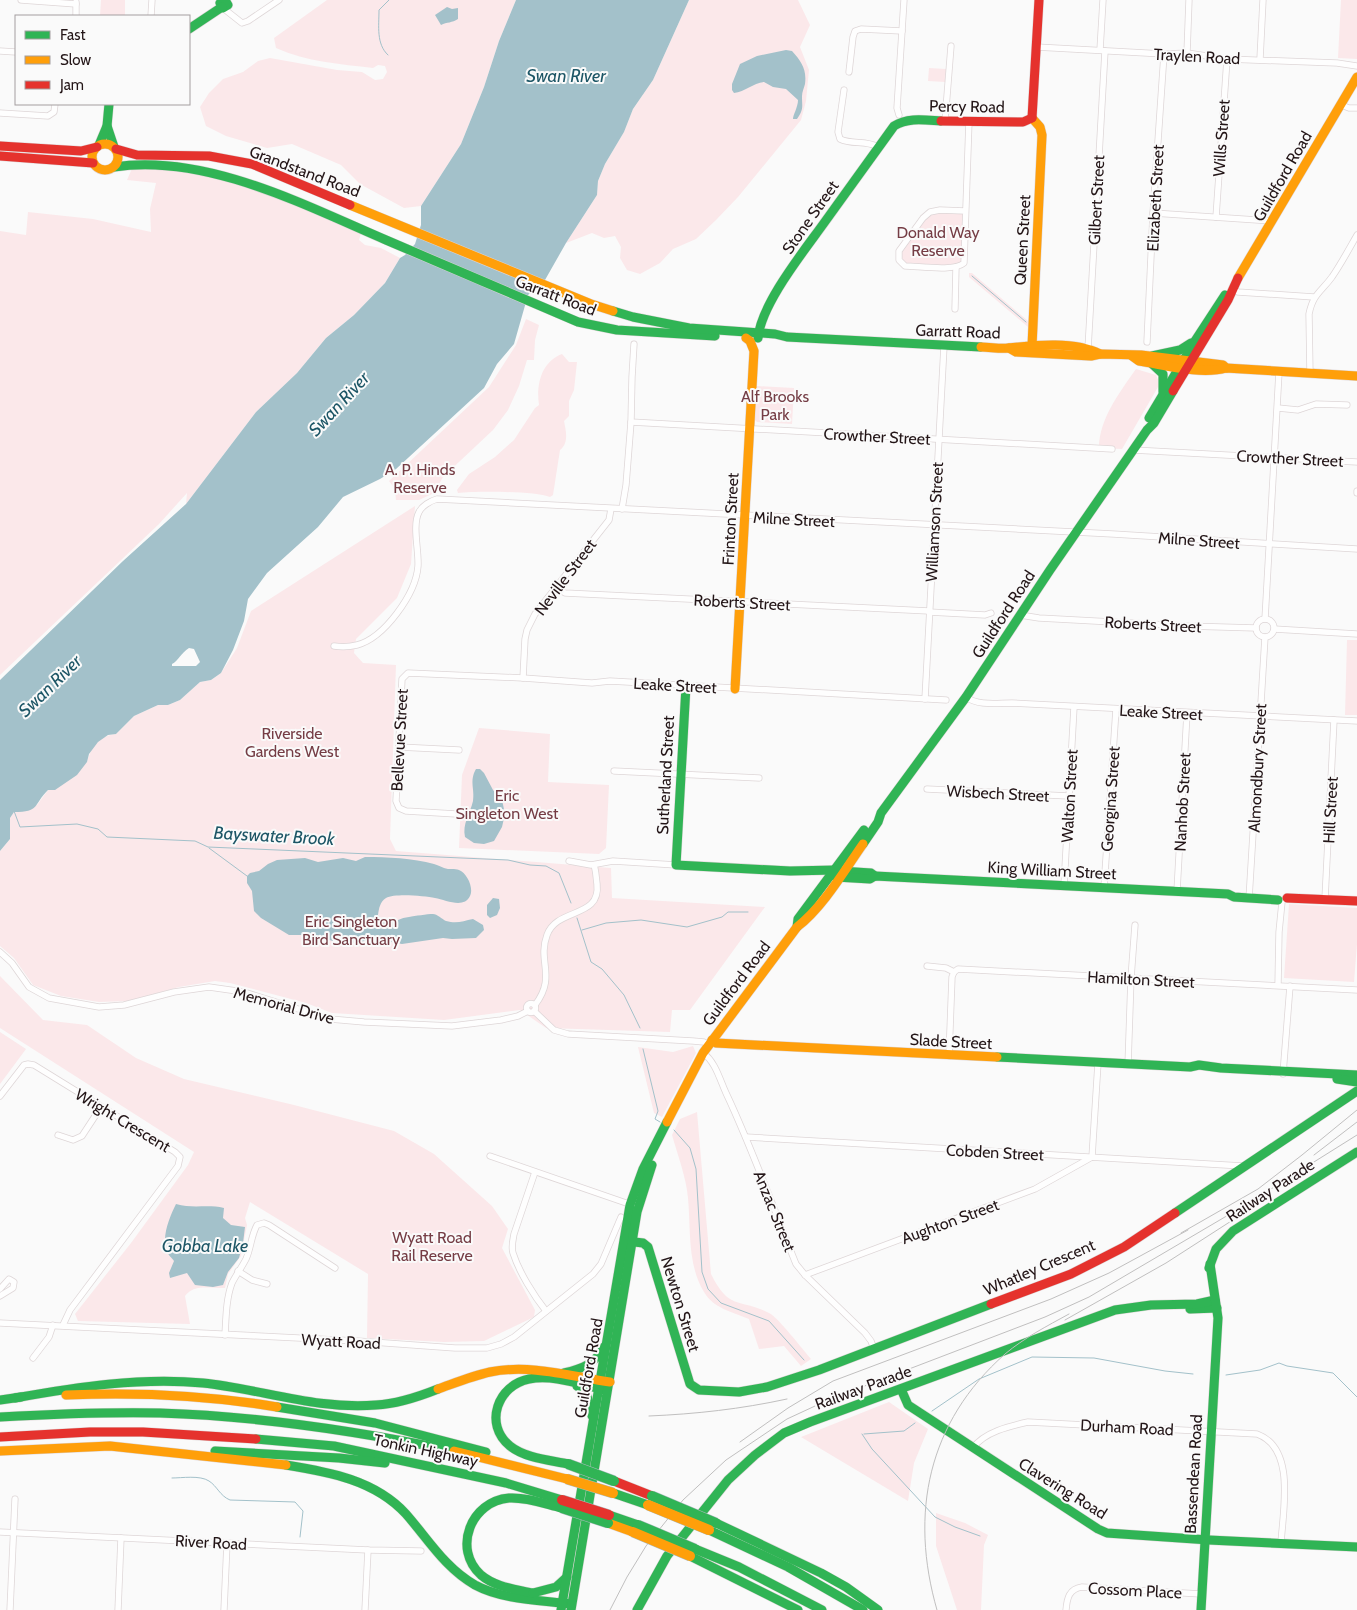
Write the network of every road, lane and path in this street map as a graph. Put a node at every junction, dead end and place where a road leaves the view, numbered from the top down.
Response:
1 (22, 0) edge
2 (152, 0) edge
3 (279, 0) edge
4 (904, 0) edge
5 (1039, 0) edge
6 (1103, 0) edge
7 (1189, 0) edge
8 (1263, 0) edge
9 (45, 1) edge
10 (76, 2) edge
11 (224, 4) edge
12 (76, 15) edge
13 (151, 15) edge
14 (190, 28) edge
15 (902, 31) junction
16 (950, 46) dead end
17 (1036, 47) junction
18 (0, 51) edge
19 (1102, 51) junction
20 (15, 52) edge
21 (1164, 54) junction
22 (1187, 54) junction
23 (1227, 59) junction
24 (1260, 59) junction
25 (1357, 66) edge
26 (849, 72) dead end
27 (1357, 77) edge
28 (844, 90) dead end
29 (55, 105) edge
30 (109, 105) edge
31 (1341, 105) junction
32 (1357, 108) edge
33 (0, 114) edge
34 (899, 119) junction
35 (1030, 119) junction
36 (945, 121) junction
37 (969, 121) junction
38 (107, 126) junction
39 (0, 146) edge
40 (98, 146) junction
41 (878, 147) junction
42 (115, 148) junction
43 (0, 156) edge
44 (93, 163) junction
45 (114, 167) junction
46 (965, 211) junction
47 (1153, 213) junction
48 (1216, 217) junction
49 (1272, 221) junction
50 (392, 222) joint
51 (1357, 235) edge
52 (385, 239) joint
53 (956, 267) junction
54 (1232, 289) junction
55 (1314, 297) junction
56 (955, 309) dead end
57 (761, 337) junction
58 (746, 338) junction
59 (1195, 341) junction
60 (1147, 342) dead end
61 (634, 344) dead end
62 (944, 346) junction
63 (1032, 346) junction
64 (1009, 348) junction
65 (1088, 349) junction
66 (754, 351) junction
67 (1100, 354) junction
68 (1151, 359) junction
69 (1186, 364) junction
70 (1279, 372) junction
71 (1310, 374) junction
72 (1357, 376) edge
73 (1162, 396) junction
74 (1347, 405) dead end
75 (1278, 408) junction
76 (631, 422) junction
77 (750, 429) junction
78 (1147, 430) junction
79 (939, 440) junction
80 (1112, 449) dead end
81 (1134, 450) junction
82 (1275, 457) junction
83 (1357, 462) edge
84 (611, 509) junction
85 (622, 509) junction
86 (745, 516) junction
87 (934, 526) junction
88 (1074, 534) junction
89 (1269, 544) junction
90 (1357, 549) edge
91 (555, 587) junction
92 (740, 602) junction
93 (929, 612) junction
94 (991, 613) dead end
95 (1020, 615) junction
96 (1265, 619) junction
97 (1256, 628) junction
98 (1274, 628) junction
99 (1357, 634) edge
100 (1265, 637) junction
101 (334, 646) dead end
102 (405, 674) joint
103 (523, 678) junction
104 (686, 686) junction
105 (735, 689) junction
106 (966, 697) junction
107 (925, 699) junction
108 (946, 700) dead end
109 (1074, 707) junction
110 (1116, 709) junction
111 (1187, 713) junction
112 (1261, 716) junction
113 (1334, 720) junction
114 (1357, 721) edge
115 (399, 747) junction
116 (459, 750) dead end
117 (614, 771) dead end
118 (680, 775) junction
119 (759, 778) dead end
120 (927, 789) dead end
121 (1069, 796) junction
122 (881, 813) junction
123 (456, 814) dead end
124 (861, 848) junction
125 (569, 861) dead end
126 (594, 865) junction
127 (676, 865) junction
128 (864, 872) junction
129 (837, 874) junction
130 (875, 876) junction
131 (1064, 886) junction
132 (1104, 888) junction
133 (1177, 891) junction
134 (1250, 896) junction
135 (1282, 899) junction
136 (1326, 899) junction
137 (1357, 901) edge
138 (1136, 925) dead end
139 (0, 952) edge
140 (927, 966) dead end
141 (954, 972) junction
142 (1131, 978) junction
143 (1278, 985) junction
144 (1290, 986) junction
145 (1357, 990) edge
146 (532, 1009) junction
147 (708, 1046) junction
148 (949, 1056) junction
149 (1098, 1063) junction
150 (1128, 1065) junction
151 (1283, 1072) junction
152 (1357, 1075) edge
153 (1357, 1082) edge
154 (1357, 1091) edge
155 (0, 1096) edge
156 (101, 1107) junction
157 (58, 1135) dead end
158 (746, 1138) junction
159 (1357, 1152) edge
160 (490, 1156) dead end
161 (1092, 1157) junction
162 (1245, 1166) junction
163 (536, 1172) junction
164 (634, 1206) junction
165 (621, 1217) dead end
166 (628, 1242) junction
167 (335, 1268) dead end
168 (238, 1271) junction
169 (805, 1275) junction
170 (267, 1284) dead end
171 (0, 1290) edge
172 (0, 1296) edge
173 (1214, 1305) junction
174 (546, 1311) junction
175 (0, 1323) edge
176 (53, 1325) junction
177 (63, 1325) junction
178 (225, 1335) junction
179 (609, 1337) junction
180 (874, 1349) junction
181 (33, 1358) dead end
182 (558, 1374) junction
183 (573, 1384) junction
184 (605, 1385) junction
185 (901, 1389) junction
186 (699, 1390) joint
187 (15, 1398) junction
188 (0, 1400) edge
189 (0, 1417) edge
190 (593, 1419) junction
191 (1210, 1431) junction
192 (0, 1437) edge
193 (130, 1448) junction
194 (973, 1448) junction
195 (0, 1451) edge
196 (531, 1469) junction
197 (444, 1470) junction
198 (15, 1499) dead end
199 (650, 1501) junction
200 (562, 1504) junction
201 (713, 1527) junction
202 (0, 1532) edge
203 (13, 1533) junction
204 (121, 1538) junction
205 (1204, 1540) junction
206 (227, 1543) junction
207 (1281, 1543) junction
208 (1357, 1547) edge
209 (368, 1550) junction
210 (421, 1551) dead end
211 (692, 1552) junction
212 (568, 1575) junction
213 (1201, 1594) junction
214 (534, 1596) junction
215 (567, 1604) edge
216 (10, 1610) edge
217 (118, 1610) edge
218 (224, 1610) edge
219 (365, 1610) edge
220 (550, 1610) edge
221 (637, 1610) edge
222 (798, 1610) edge
223 (822, 1610) edge
224 (863, 1610) edge
225 (878, 1610) edge
226 (1066, 1610) edge
227 (1200, 1610) edge

1 - 9 street
2 - 13 street
3 - 11 street
4 - 15 street
5 - 17 main road
6 - 19 street, Gilbert Street
7 - 22 street
8 - 24 street
9 - 10 street
10 - 12 street
11 - 14 main road
15 - 26 street
15 - 34 street
16 - 36 street
17 - 19 street, Traylen Road
17 - 35 main road
18 - 20 street
19 - 21 street, Traylen Road
19 - 65 street, Gilbert Street
21 - 22 street, Traylen Road
21 - 47 street, Elizabeth Street
22 - 23 street, Traylen Road
23 - 24 street, Traylen Road
23 - 48 street, Wills Street
24 - 25 street, Traylen Road
27 - 31 main road, Guildford Road
28 - 41 street
29 - 33 street
30 - 38 main road
31 - 32 street
31 - 49 main road, Guildford Road
34 - 36 main road, Percy Road
34 - 41 main road, Stone Street
35 - 37 main road, Percy Road
35 - 63 main road, Queen Street
36 - 37 main road, Percy Road
37 - 46 street
38 - 40 main road
38 - 42 main road
39 - 40 main road
40 - 42 main road
40 - 44 main road
41 - 57 main road, Stone Street
42 - 45 main road
42 - 50 main road, Grandstand Road
43 - 44 main road
44 - 45 main road
45 - 52 main road, Grandstand Road
46 - 53 street
46 - 53 street
47 - 48 street
47 - 60 street, Elizabeth Street
48 - 49 street
49 - 54 main road, Guildford Road
50 - 57 main road, Garratt Road
51 - 55 street
52 - 58 main road, Garratt Road
53 - 56 street
54 - 55 street
54 - 59 main road, Guildford Road
54 - 69 main road, Guildford Road
55 - 71 street
57 - 58 main road, Garratt Road
57 - 62 main road, Garratt Road
57 - 66 main road
58 - 66 main road
59 - 68 main road
59 - 69 main road, Guildford Road
61 - 76 street
62 - 64 main road, Garratt Road
62 - 79 street, Williamson Street
63 - 64 main road, Garratt Road
63 - 65 main road, Garratt Road
64 - 67 main road, Garratt Road
65 - 67 main road, Garratt Road
66 - 77 main road, Frinton Street
67 - 68 main road, Garratt Road
68 - 69 main road, Garratt Road
68 - 73 main road
69 - 70 main road, Garratt Road
69 - 73 main road, Guildford Road
69 - 78 main road, Guildford Road
70 - 71 main road, Garratt Road
70 - 75 street
71 - 72 main road, Garratt Road
73 - 78 main road, Guildford Road
74 - 75 street
75 - 82 street
76 - 77 street, Crowther Street
76 - 85 street
77 - 79 street, Crowther Street
77 - 86 main road, Frinton Street
78 - 81 main road, Guildford Road
79 - 80 street, Crowther Street
79 - 87 street, Williamson Street
81 - 82 street, Crowther Street
81 - 88 main road, Guildford Road
82 - 83 street, Crowther Street
82 - 89 street
84 - 85 street, Milne Street
84 - 91 street, Neville Street
84 - 101 street, Milne Street
85 - 86 street, Milne Street
86 - 87 street, Milne Street
86 - 92 main road, Frinton Street
87 - 88 street, Milne Street
87 - 93 street, Williamson Street
88 - 89 street, Milne Street
88 - 95 main road, Guildford Road
89 - 90 street, Milne Street
89 - 96 street
91 - 92 street, Roberts Street
91 - 103 street, Neville Street
92 - 93 street, Roberts Street
92 - 105 main road, Frinton Street
93 - 94 street, Roberts Street
93 - 107 street, Williamson Street
95 - 97 street, Roberts Street
95 - 106 main road, Guildford Road
96 - 97 street
96 - 98 street
97 - 100 street
98 - 99 street
98 - 100 street
100 - 112 street, Almondbury Street
102 - 103 street, Leake Street
102 - 115 street, Bellevue Street
103 - 104 street, Leake Street
104 - 105 street, Leake Street
104 - 118 main road, Sutherland Street
105 - 107 street, Leake Street
106 - 109 street, Leake Street
106 - 122 main road, Guildford Road
107 - 108 street, Leake Street
109 - 110 street, Leake Street
109 - 121 street, Walton Street
110 - 111 street, Leake Street
110 - 132 street, Georgina Street
111 - 112 street, Leake Street
111 - 133 street, Nanhob Street
112 - 113 street, Leake Street
112 - 134 street, Almondbury Street
113 - 114 street, Leake Street
113 - 136 street, Hill Street
115 - 116 street
115 - 123 street, Bellevue Street
117 - 118 street
118 - 119 street
118 - 127 main road, Sutherland Street
120 - 121 street, Wisbech Street
121 - 131 street, Walton Street
122 - 124 main road, Guildford Road
122 - 129 main road, Guildford Road
124 - 128 main road
124 - 129 main road, Guildford Road
125 - 126 street, King William Street
126 - 127 street, King William Street
126 - 146 street
127 - 129 main road, King William Street
128 - 129 main road, King William Street
128 - 130 main road, King William Street
129 - 130 main road, King William Street
129 - 147 main road, Guildford Road
130 - 131 main road, King William Street
131 - 132 main road, King William Street
132 - 133 main road, King William Street
133 - 134 main road, King William Street
134 - 135 main road, King William Street
135 - 136 main road, King William Street
135 - 143 street
136 - 137 main road, King William Street
138 - 142 street
139 - 146 street, Memorial Drive
140 - 141 street, Hamilton Street
141 - 142 street, Hamilton Street
141 - 148 street
142 - 143 street, Hamilton Street
142 - 150 street
143 - 144 street, Hamilton Street
144 - 145 street, Hamilton Street
144 - 151 street
146 - 147 street, Slade Street
147 - 148 main road, Slade Street
147 - 158 street, Anzac Street
147 - 164 main road, Guildford Road
148 - 149 main road, Slade Street
149 - 150 main road, Slade Street
149 - 161 street
150 - 151 main road, Slade Street
151 - 152 main road, Slade Street
151 - 153 main road, Slade Street
154 - 162 main road, Whatley Crescent
155 - 156 street, Wright Crescent
156 - 157 street
156 - 177 street, Wright Crescent
158 - 161 street, Cobden Street
158 - 169 street, Anzac Street
159 - 173 main road, Railway Parade
160 - 163 street
161 - 162 street, Cobden Street
161 - 169 street, Aughton Street
162 - 180 main road, Whatley Crescent
163 - 164 street
163 - 174 street
164 - 166 main road, Guildford Road
165 - 174 street, Wyatt Road
166 - 179 main road, Guildford Road
166 - 184 main road, Guildford Road
166 - 186 main road, Newton Street
167 - 168 street
168 - 170 street
168 - 178 street
169 - 180 street, Anzac Street
171 - 172 street
173 - 185 main road, Railway Parade
173 - 191 main road, Bassendean Road
174 - 178 street, Wyatt Road
175 - 176 street, Wyatt Road
176 - 177 street, Wyatt Road
176 - 181 street
177 - 178 street, Wyatt Road
179 - 182 main road
179 - 184 main road, Guildford Road
180 - 186 main road, Whatley Crescent
182 - 184 main road
182 - 187 main road
183 - 184 main road
183 - 190 main road
183 - 199 main road, bridge
184 - 190 main road, Guildford Road
184 - 215 main road, Guildford Road
185 - 194 main road, Clavering Road
185 - 221 main road, Railway Parade
187 - 188 main road, Tonkin Highway
187 - 196 main road, Tonkin Highway
189 - 196 main road, Tonkin Highway
190 - 212 main road, Guildford Road
191 - 194 street, Durham Road
191 - 205 main road, Bassendean Road
191 - 207 street, Durham Road
192 - 197 main road, Tonkin Highway
193 - 195 main road
193 - 197 main road
193 - 214 main road
194 - 205 main road, Clavering Road
196 - 199 main road, Tonkin Highway, bridge
197 - 200 main road, Tonkin Highway
198 - 203 street
199 - 201 main road, Tonkin Highway, bridge
200 - 211 main road, Tonkin Highway, bridge
200 - 214 main road
201 - 224 main road, Tonkin Highway
201 - 225 main road
202 - 203 street, River Road
203 - 204 street, River Road
203 - 216 street
204 - 206 street, River Road
204 - 217 street
205 - 207 main road, Clavering Road
205 - 213 main road, Bassendean Road
206 - 209 street, River Road
206 - 218 street
207 - 208 main road, Clavering Road
209 - 210 street, River Road
209 - 219 street
211 - 222 main road
211 - 223 main road, Tonkin Highway
212 - 214 main road
212 - 215 main road, Guildford Road
213 - 226 street, Cossom Place
213 - 227 main road, Bassendean Road
214 - 215 main road
214 - 220 main road

